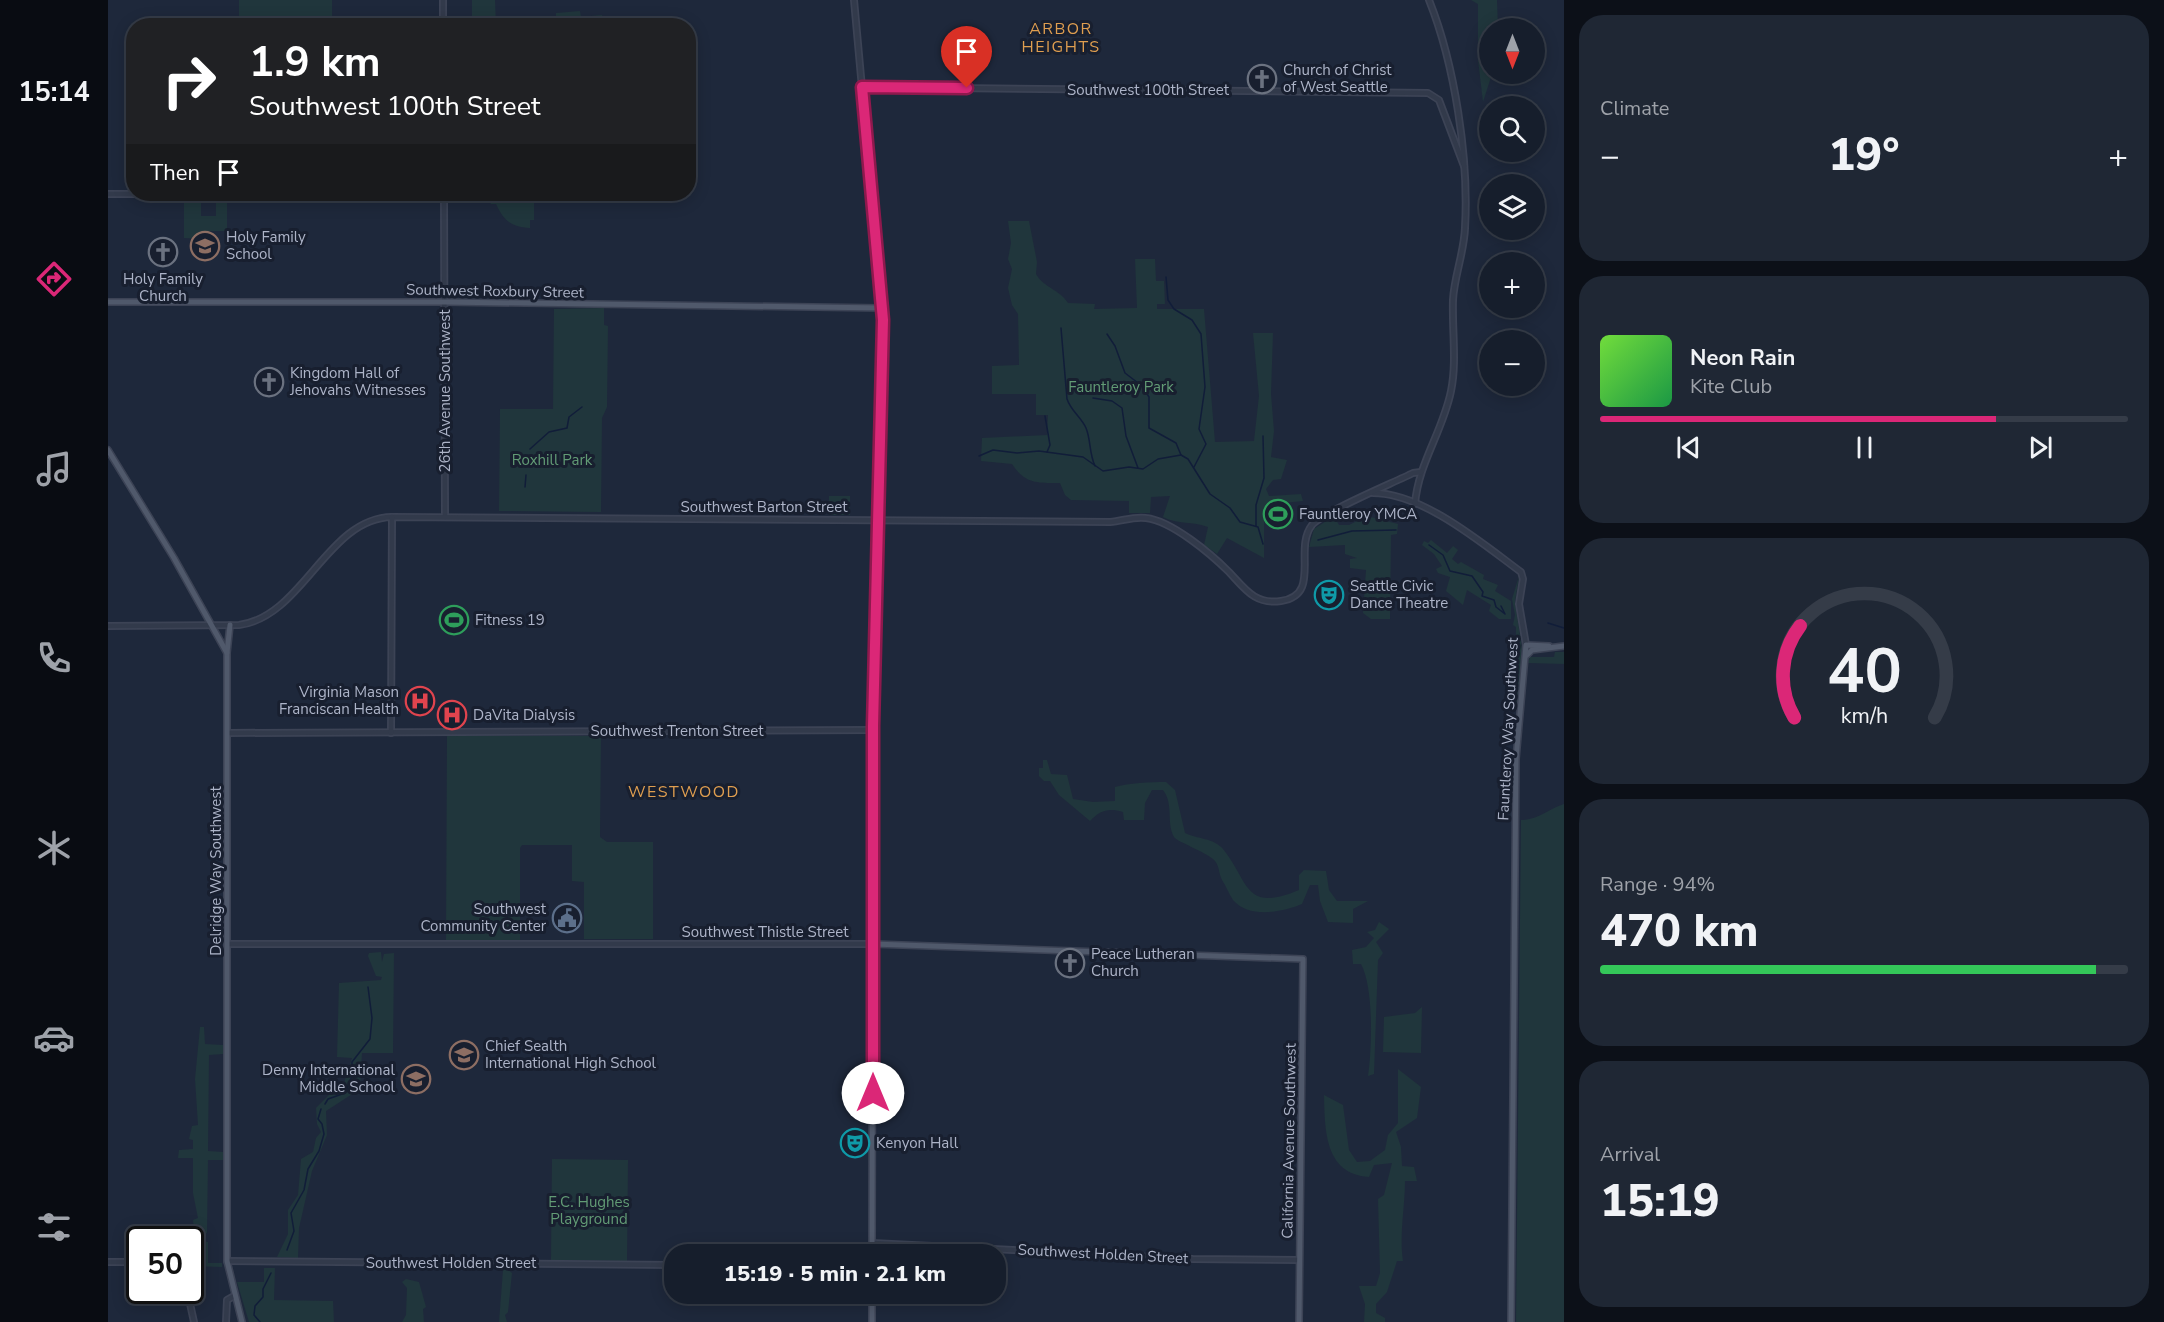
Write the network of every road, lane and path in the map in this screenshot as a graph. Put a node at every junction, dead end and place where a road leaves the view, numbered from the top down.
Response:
1 (443, 0) edge
2 (854, 0) edge
3 (1429, 0) edge
4 (443, 18) edge
5 (862, 87) junction
6 (1459, 144) junction
7 (108, 194) edge
8 (126, 194) edge
9 (444, 201) edge
10 (108, 302) edge
11 (445, 302) junction
12 (882, 308) junction
13 (108, 450) edge
14 (1421, 472) junction
15 (1371, 494) junction
16 (1415, 504) junction
17 (392, 517) junction
18 (445, 517) junction
19 (878, 520) junction
20 (213, 625) junction
21 (230, 625) junction
22 (108, 626) edge
23 (1526, 645) junction
24 (1551, 646) junction
25 (1564, 646) edge
26 (227, 652) junction
27 (1526, 658) junction
28 (873, 730) junction
29 (228, 733) junction
30 (391, 733) junction
31 (228, 944) junction
32 (873, 944) junction
33 (1303, 959) joint
34 (872, 1243) joint
35 (1299, 1260) junction
36 (227, 1261) junction
37 (108, 1262) edge
38 (126, 1262) edge
39 (664, 1265) edge
40 (234, 1296) junction
41 (190, 1304) edge
42 (872, 1304) edge
43 (194, 1322) edge
44 (226, 1322) edge
45 (242, 1322) edge
46 (872, 1322) edge
47 (1299, 1322) edge
48 (1511, 1322) edge

1 - 4 street
2 - 5 street
3 - 6 street
5 - 6 street, Southwest 100th Street
5 - 12 street
6 - 14 street
7 - 8 street
9 - 11 street, 26th Avenue Southwest
10 - 11 main road, Southwest Roxbury Street
11 - 12 main road, Southwest Roxbury Street
11 - 18 street, 26th Avenue Southwest
12 - 19 main road
13 - 20 main road, Delridge Way Southwest
14 - 15 street
14 - 16 street
15 - 16 street
15 - 19 street, Southwest Barton Street
16 - 23 street, Fauntleroy Way Southwest
17 - 18 street, Southwest Barton Street
17 - 21 street, Southwest Barton Street
17 - 30 street
18 - 19 street, Southwest Barton Street
19 - 28 main road
20 - 21 street
20 - 22 street
20 - 26 main road, Delridge Way Southwest
21 - 26 main road
23 - 24 main road
23 - 27 main road, Fauntleroy Way Southwest
24 - 25 main road
24 - 27 main road
26 - 29 main road, Delridge Way Southwest
27 - 48 main road, Fauntleroy Way Southwest
28 - 30 street, Southwest Trenton Street
28 - 32 main road
29 - 30 street, Southwest Trenton Street
29 - 31 main road, Delridge Way Southwest
31 - 32 street, Southwest Thistle Street
31 - 36 main road, Delridge Way Southwest
32 - 33 main road, Southwest Thistle Street
32 - 34 main road
33 - 35 main road, California Avenue Southwest
34 - 35 street, Southwest Holden Street
35 - 47 main road, California Avenue Southwest
36 - 39 street, Southwest Holden Street
36 - 40 main road, Delridge Way Southwest
37 - 38 street
40 - 44 street
40 - 45 main road, Delridge Way Southwest
41 - 43 street
42 - 46 main road

